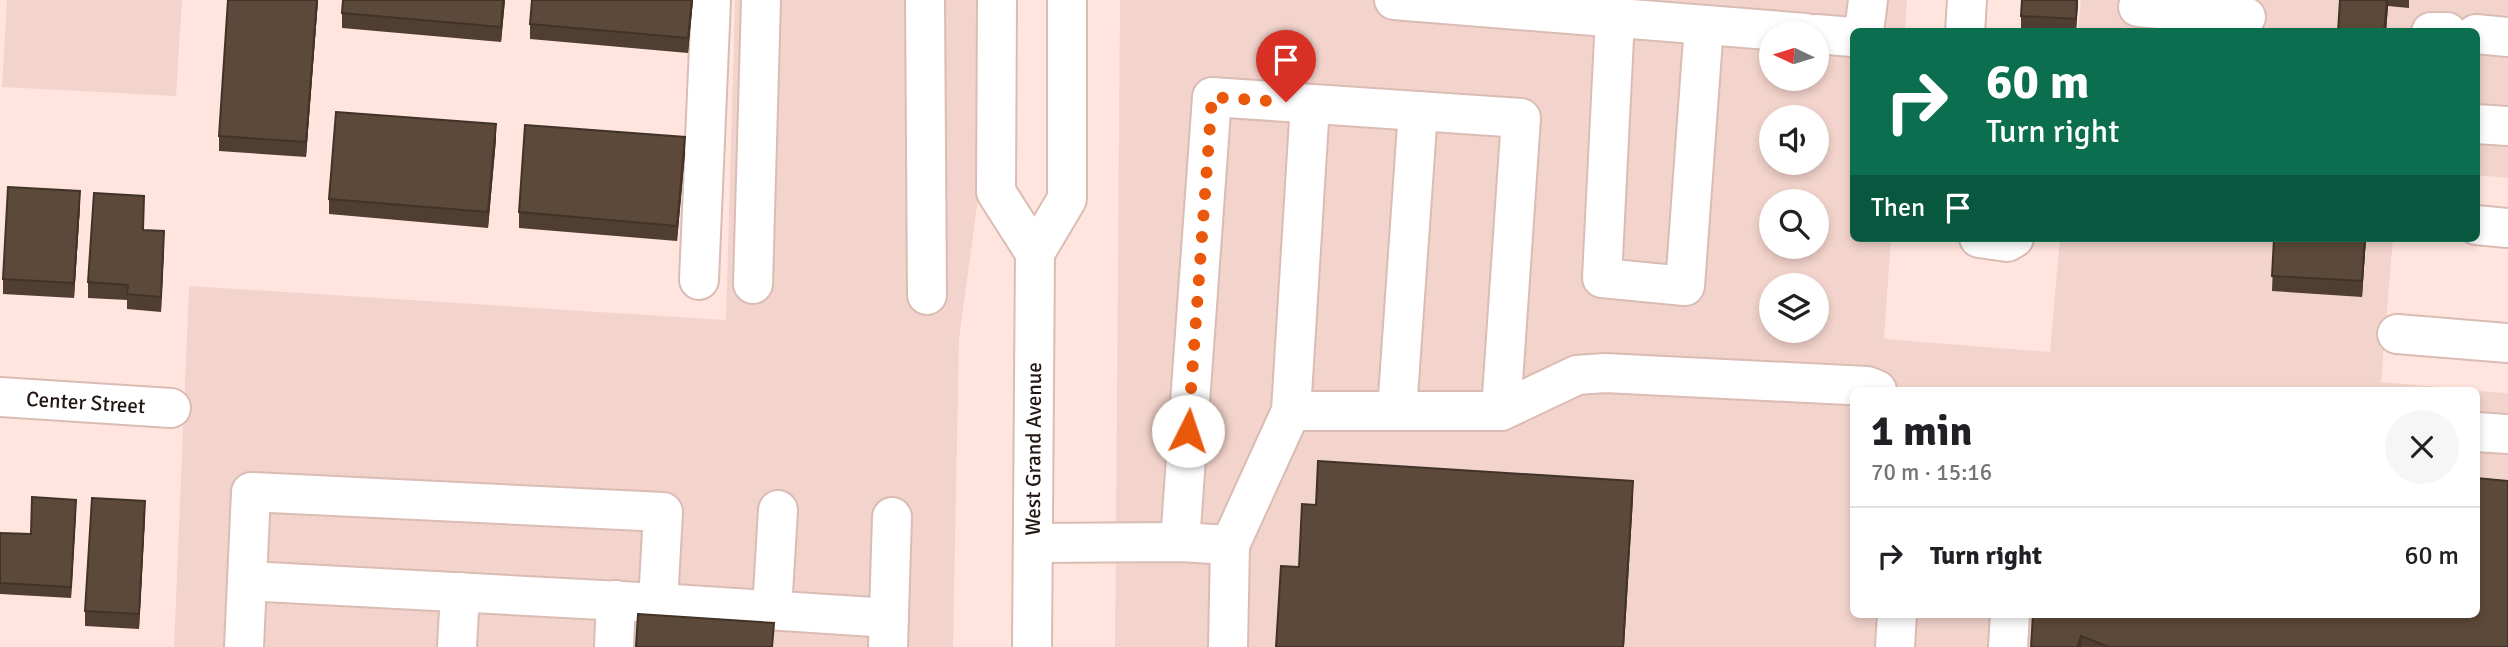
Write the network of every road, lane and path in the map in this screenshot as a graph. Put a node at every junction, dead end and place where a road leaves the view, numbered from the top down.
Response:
1 (711, 0) edge
2 (761, 0) edge
3 (925, 0) edge
4 (997, 0) edge
5 (1067, 0) edge
6 (1394, 0) edge
7 (1868, 0) edge
8 (1967, 0) edge
9 (2138, 13) edge
10 (2246, 16) edge
11 (1615, 18) junction
12 (1704, 25) junction
13 (1864, 28) edge
14 (1965, 28) edge
15 (1759, 29) edge
16 (2480, 34) edge
17 (1829, 35) edge
18 (1850, 37) edge
19 (2508, 37) edge
20 (1310, 104) junction
21 (1418, 111) junction
22 (2480, 124) edge
23 (2508, 127) edge
24 (2480, 225) edge
25 (2508, 228) edge
26 (1035, 253) junction
27 (699, 280) dead end
28 (753, 284) dead end
29 (927, 296) dead end
30 (2398, 334) dead end
31 (2508, 343) edge
32 (1870, 387) edge
33 (0, 397) edge
34 (171, 408) dead end
35 (1291, 411) junction
36 (1397, 411) junction
37 (1501, 411) junction
38 (2480, 432) edge
39 (2508, 434) edge
40 (778, 510) dead end
41 (892, 517) dead end
42 (1180, 542) junction
43 (1033, 543) junction
44 (1230, 545) junction
45 (247, 582) junction
46 (460, 592) junction
47 (616, 600) junction
48 (658, 603) junction
49 (772, 610) junction
50 (1897, 618) edge
51 (2010, 618) edge
52 (889, 632) edge
53 (244, 647) edge
54 (457, 647) edge
55 (614, 647) edge
56 (1032, 647) edge
57 (1228, 647) edge
58 (1895, 647) edge
59 (2008, 647) edge

1 - 27 main road
2 - 28 main road
3 - 29 main road
4 - 26 main road
5 - 26 main road
6 - 11 main road
7 - 13 main road
8 - 14 main road
9 - 10 main road
11 - 12 main road
11 - 12 main road
12 - 15 main road
16 - 19 main road
17 - 18 main road
20 - 21 main road
20 - 35 main road
20 - 42 main road
21 - 36 main road
21 - 37 main road
22 - 23 main road
24 - 25 main road
26 - 43 main road, West Grand Avenue
30 - 31 main road
32 - 37 main road
33 - 34 main road, Center Street
35 - 36 main road
35 - 44 main road
36 - 37 main road
38 - 39 main road
40 - 49 main road
41 - 52 main road
42 - 43 main road
42 - 44 main road
43 - 56 main road, West Grand Avenue
44 - 57 main road
45 - 46 main road
45 - 48 main road
45 - 53 main road
46 - 47 main road
46 - 54 main road
47 - 48 main road
47 - 55 main road
48 - 49 main road
49 - 52 main road
50 - 58 main road
51 - 59 main road

